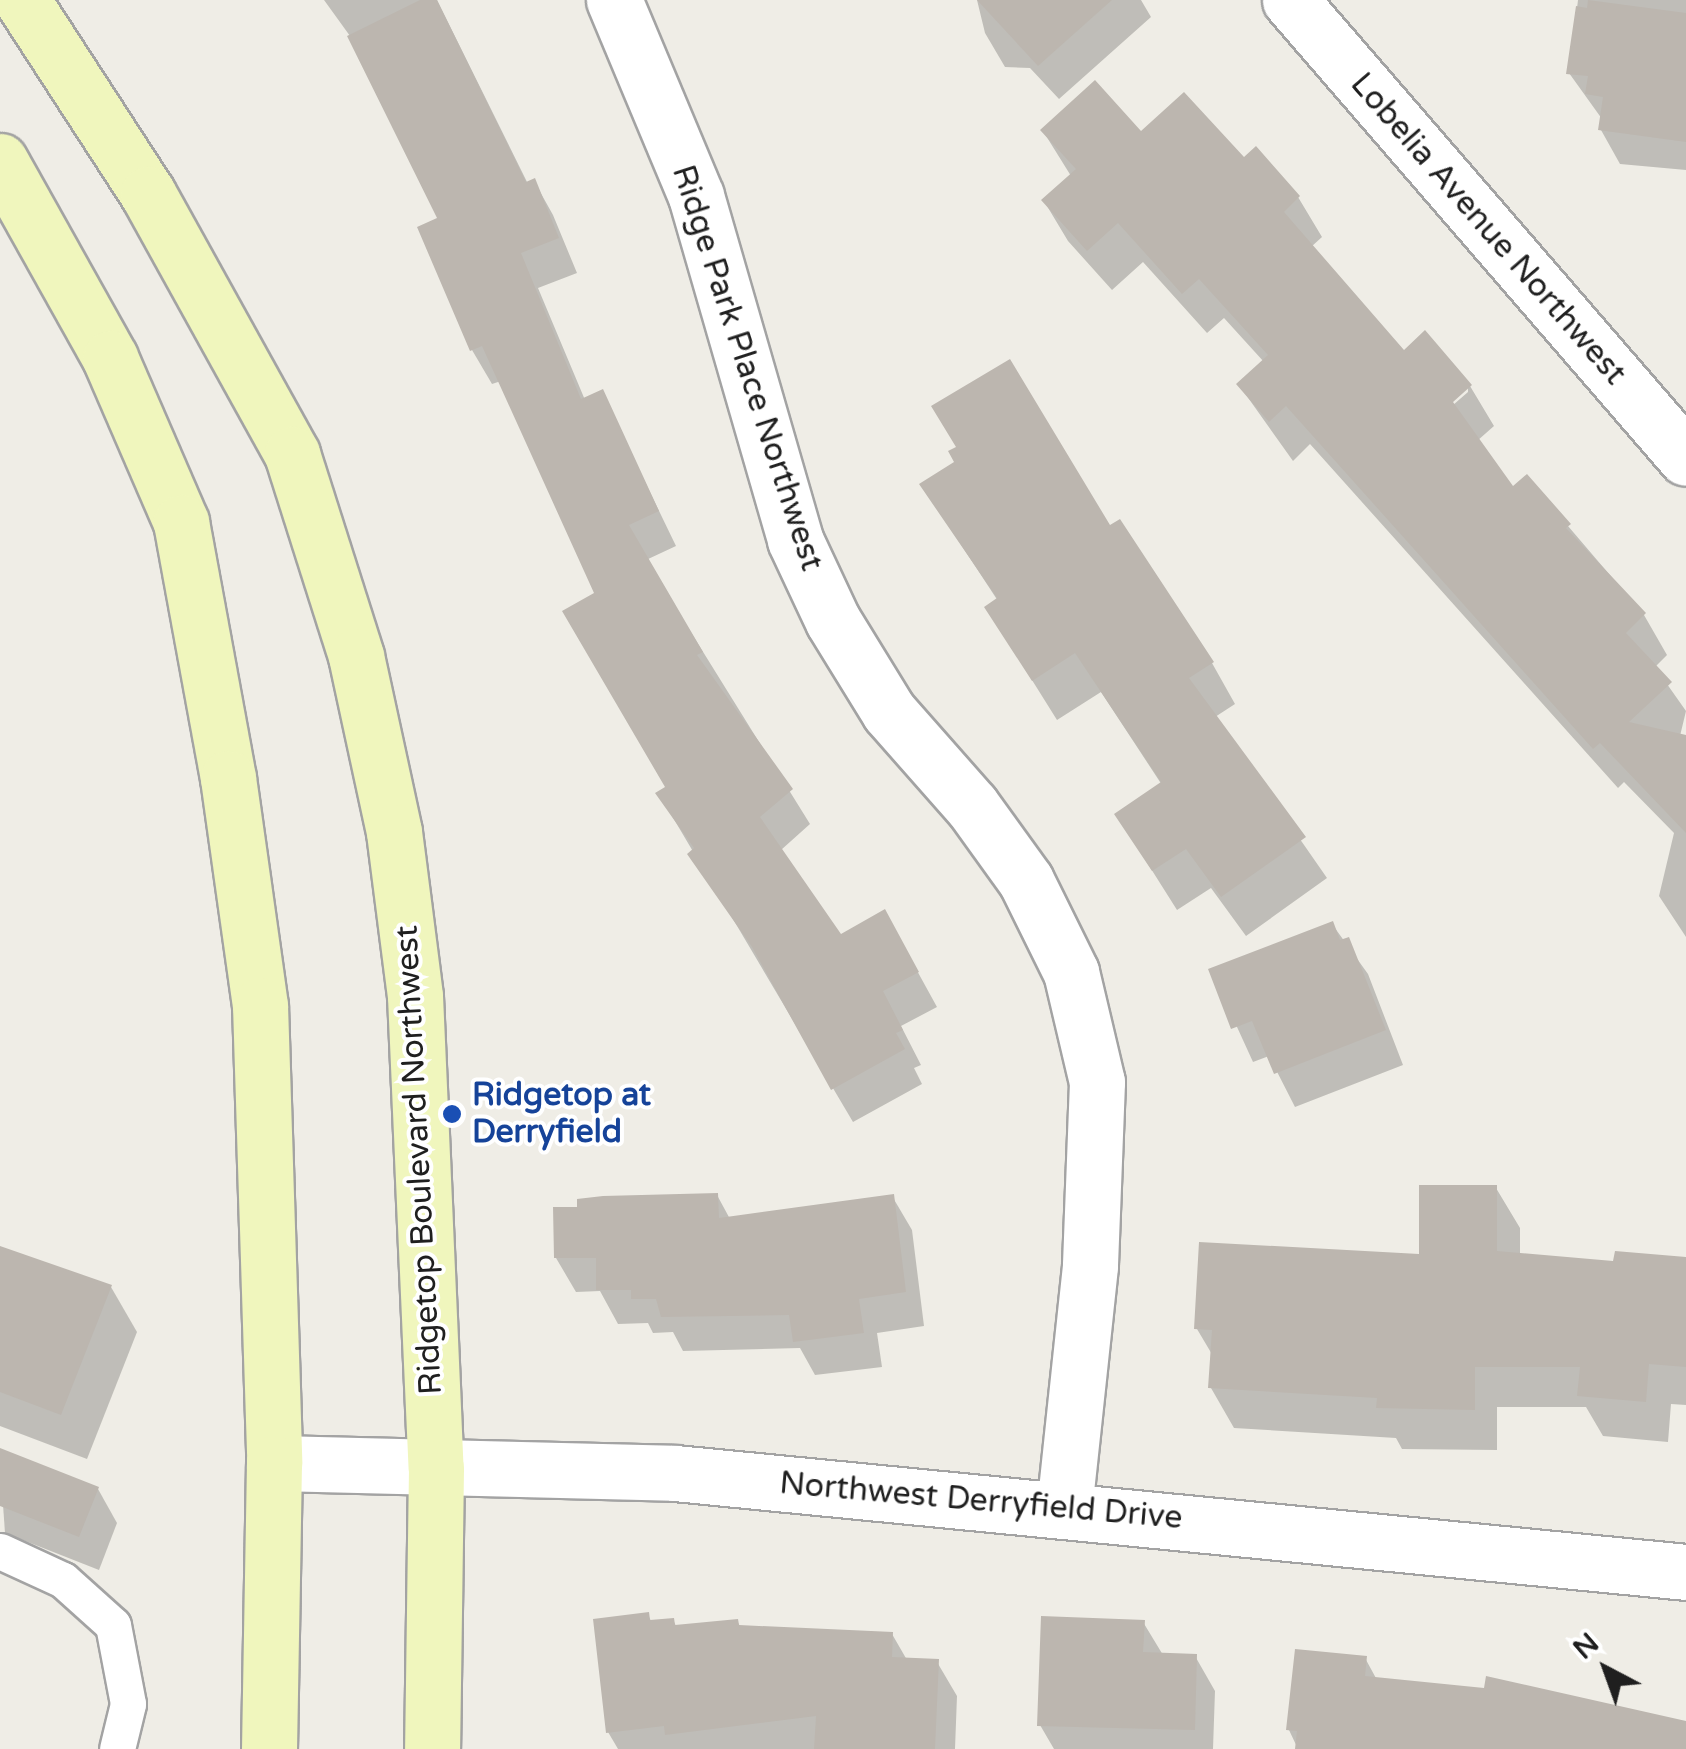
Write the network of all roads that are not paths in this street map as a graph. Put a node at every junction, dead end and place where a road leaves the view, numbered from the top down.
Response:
1 (22, 0) edge
2 (614, 0) edge
3 (1290, 0) edge
4 (0, 161) edge
5 (1686, 458) edge
6 (274, 1464) junction
7 (436, 1468) junction
8 (1064, 1508) junction
9 (0, 1551) edge
10 (1686, 1572) edge
11 (117, 1749) edge
12 (269, 1749) edge
13 (432, 1749) edge

1 - 7 main road, Ridgetop Boulevard Northwest
2 - 8 street, Ridge Park Place Northwest
3 - 5 street, Lobelia Avenue Northwest
4 - 6 main road
6 - 7 street, Northwest Derryfield Drive
6 - 12 main road
7 - 8 street, Northwest Derryfield Drive
7 - 13 main road, Ridgetop Boulevard Northwest
8 - 10 street, Northwest Derryfield Drive
9 - 11 lane

